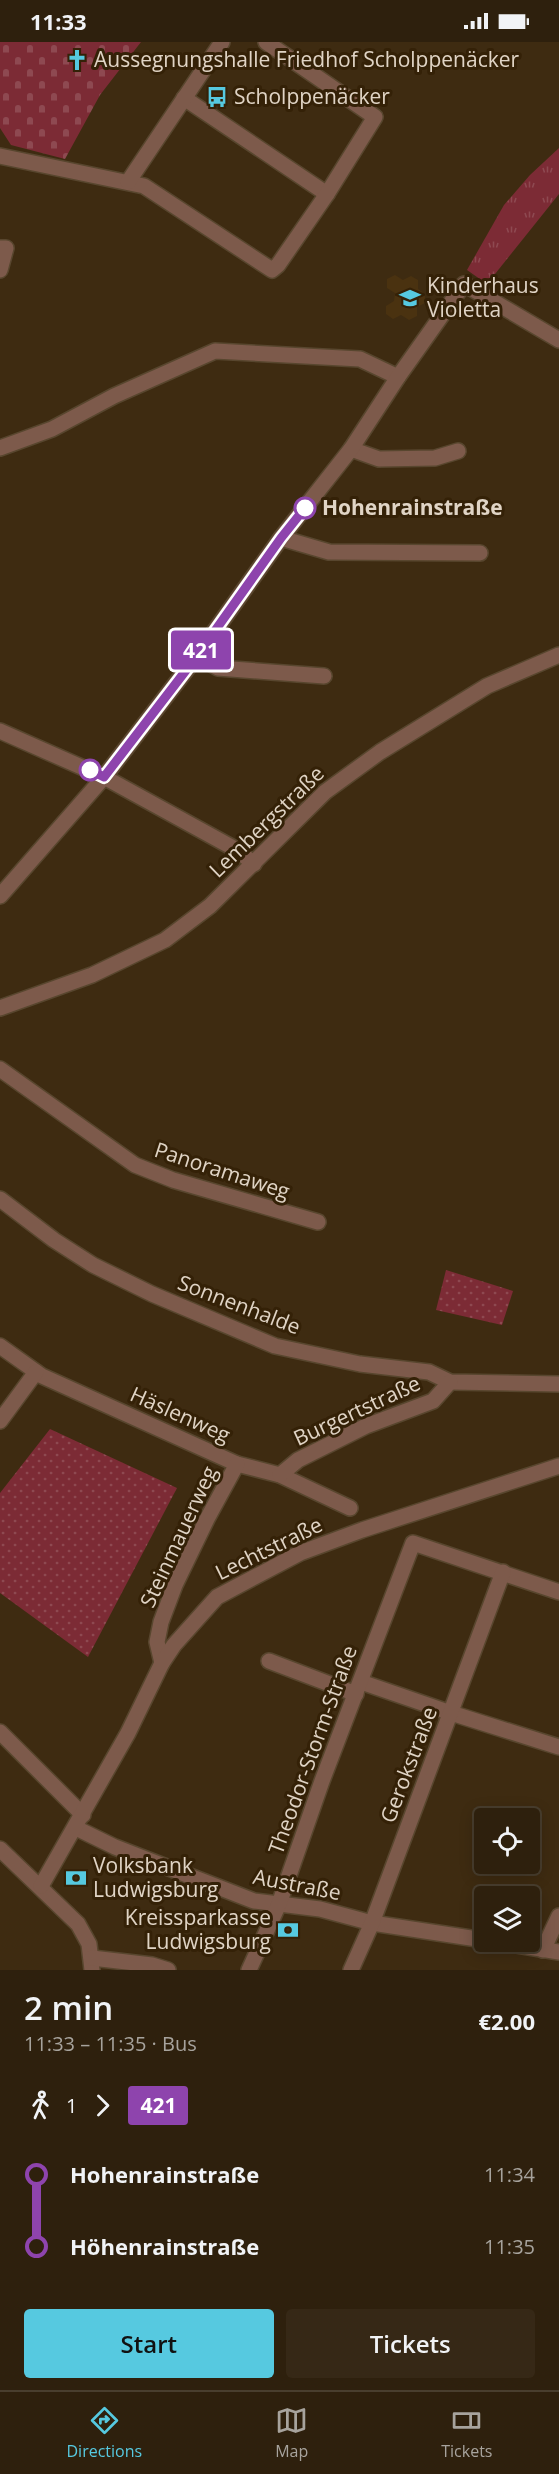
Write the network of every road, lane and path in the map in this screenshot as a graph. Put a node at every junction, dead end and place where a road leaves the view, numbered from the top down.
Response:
1 (222, 42) edge
2 (266, 42) edge
3 (184, 98) junction
4 (0, 156) edge
5 (128, 182) junction
6 (327, 194) junction
7 (3, 248) edge
8 (0, 270) edge
9 (559, 340) edge
10 (398, 377) junction
11 (0, 448) edge
12 (351, 449) junction
13 (458, 451) dead end
14 (281, 538) junction
15 (480, 553) dead end
16 (559, 654) edge
17 (197, 656) junction
18 (324, 676) dead end
19 (0, 731) edge
20 (104, 777) junction
21 (254, 864) junction
22 (0, 896) edge
23 (0, 1008) edge
24 (0, 1069) edge
25 (0, 1199) edge
26 (318, 1222) dead end
27 (0, 1346) edge
28 (36, 1372) junction
29 (450, 1382) junction
30 (559, 1384) edge
31 (0, 1421) edge
32 (237, 1464) junction
33 (559, 1467) edge
34 (280, 1475) junction
35 (350, 1508) dead end
36 (503, 1572) junction
37 (559, 1592) edge
38 (269, 1662) dead end
39 (162, 1663) junction
40 (358, 1688) junction
41 (451, 1713) junction
42 (0, 1732) edge
43 (559, 1747) edge
44 (80, 1821) junction
45 (0, 1850) edge
46 (41, 1886) junction
47 (279, 1904) junction
48 (559, 1916) edge
49 (372, 1923) junction
50 (474, 1938) edge
51 (540, 1949) edge
52 (543, 1950) junction
53 (559, 1952) edge
54 (92, 1964) edge
55 (168, 1970) edge
56 (249, 1970) edge
57 (351, 1970) edge

1 - 3 street
2 - 6 street
3 - 5 street
3 - 6 street
4 - 5 street
5 - 6 street
7 - 8 street
9 - 10 street
10 - 11 street
10 - 12 street
12 - 13 street
12 - 14 street
14 - 15 street
14 - 17 street
16 - 21 street, Lembergstraße
17 - 18 street
17 - 20 street
19 - 20 street
20 - 21 street
20 - 22 street
21 - 23 street, Lembergstraße
24 - 26 street, Panoramaweg
25 - 29 street, Sonnenhalde
27 - 28 street, Häslenweg
28 - 31 street
28 - 32 street, Häslenweg
29 - 30 street, Sonnenhalde
29 - 34 street, Burgertstraße
32 - 34 street, Häslenweg
32 - 39 street, Steinmauerweg
33 - 39 street, Lechtstraße
34 - 35 street, Häslenweg
36 - 37 street
36 - 40 street, Theodor-Storm-Straße
36 - 41 street, Gerokstraße
38 - 40 street
39 - 44 street, Lechtstraße
40 - 41 street
40 - 47 street, Theodor-Storm-Straße
41 - 43 street
41 - 49 street, Gerokstraße
42 - 44 street, Austraße
44 - 46 street, Lechtstraße
44 - 47 street, Austraße
45 - 46 street
46 - 54 street
47 - 49 street, Austraße
47 - 56 street, Theodor-Storm-Straße
48 - 52 street
49 - 50 street, Austraße
49 - 57 street, Gerokstraße
51 - 52 street
52 - 53 street
54 - 55 street

